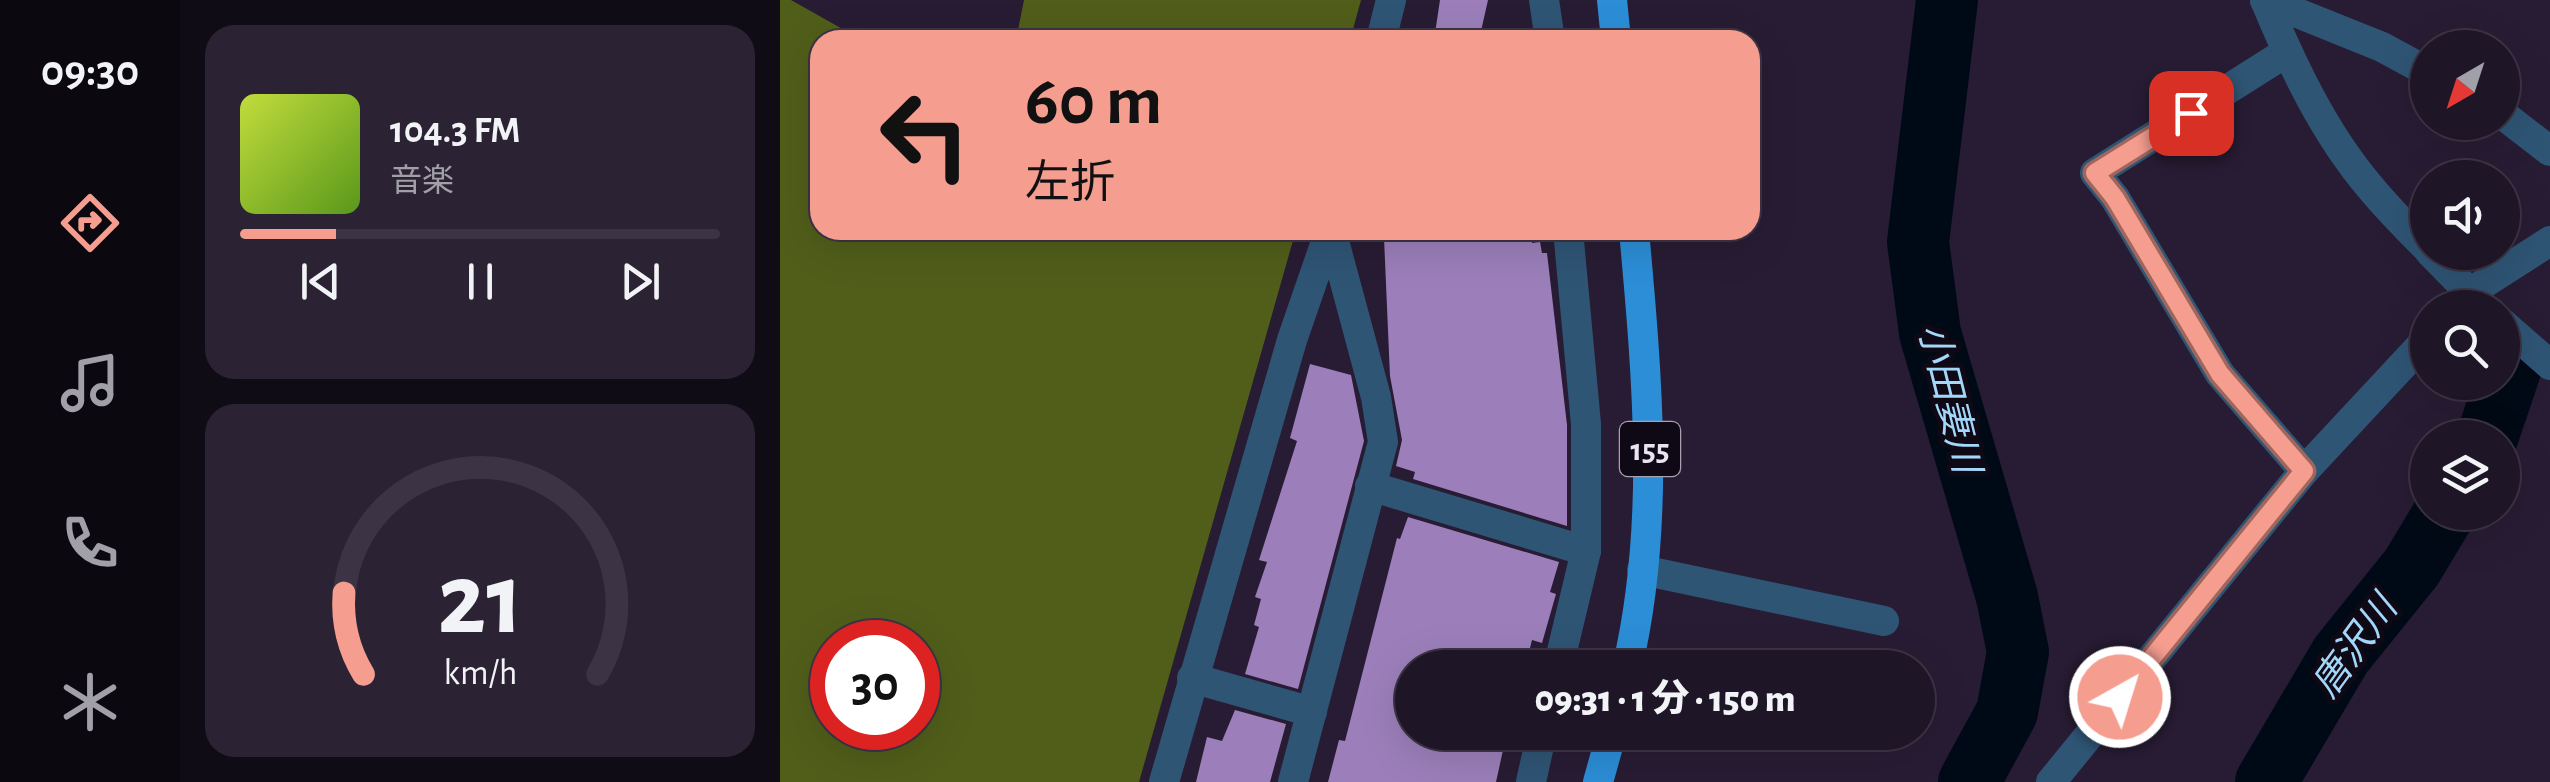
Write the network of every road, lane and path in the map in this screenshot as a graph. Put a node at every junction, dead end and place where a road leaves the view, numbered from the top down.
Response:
1 (1392, 0) edge
2 (1544, 0) edge
3 (1612, 0) edge
4 (2265, 0) edge
5 (1384, 30) edge
6 (1548, 30) edge
7 (1615, 30) edge
8 (2287, 52) junction
9 (2410, 62) edge
10 (2520, 128) edge
11 (2550, 151) edge
12 (2410, 230) edge
13 (1327, 240) edge
14 (1333, 240) edge
15 (1569, 240) edge
16 (1635, 240) edge
17 (2550, 241) edge
18 (2444, 270) edge
19 (2460, 290) edge
20 (2487, 290) edge
21 (2520, 339) edge
22 (2410, 357) edge
23 (2550, 365) edge
24 (2304, 471) junction
25 (1370, 486) junction
26 (1586, 551) junction
27 (1642, 570) junction
28 (1884, 621) dead end
29 (1562, 650) edge
30 (1630, 650) edge
31 (1192, 678) junction
32 (1312, 712) junction
33 (1538, 750) edge
34 (1607, 750) edge
35 (1164, 782) edge
36 (1293, 782) edge
37 (1530, 782) edge
38 (1598, 782) edge
39 (2051, 782) edge

1 - 5 street
2 - 6 street
3 - 7 highway
4 - 8 street
4 - 9 street
8 - 12 street
8 - 24 street
10 - 11 street
13 - 31 street
14 - 25 street
15 - 26 street
16 - 27 highway, 155
17 - 20 street
18 - 19 street
21 - 23 street
22 - 24 street
24 - 39 street
25 - 26 street
25 - 32 street
26 - 29 street
27 - 28 street
27 - 30 highway, 155
31 - 32 street
31 - 35 street
32 - 36 street
33 - 37 street
34 - 38 highway

